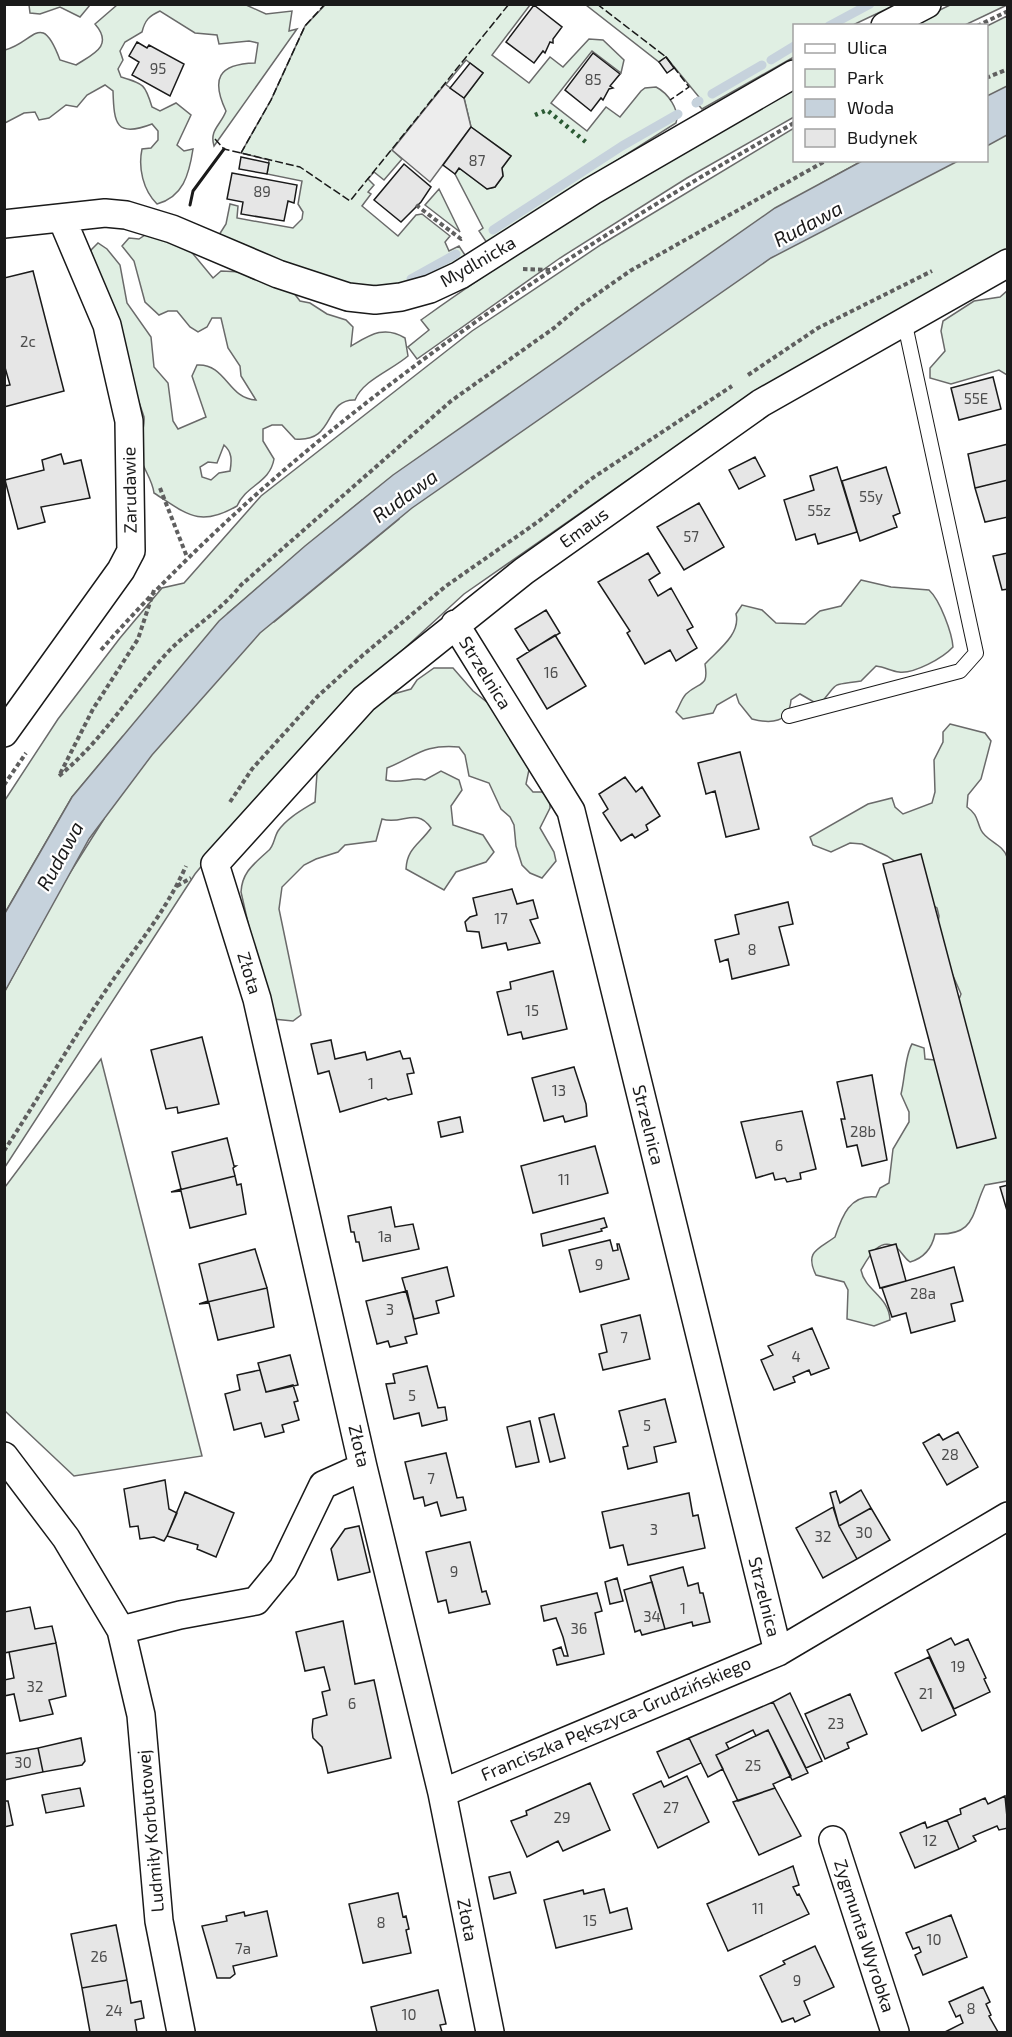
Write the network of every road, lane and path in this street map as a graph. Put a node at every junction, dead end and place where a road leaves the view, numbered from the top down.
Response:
1 (927, 4) edge
2 (1008, 11) edge
3 (889, 24) edge
4 (981, 24) edge
5 (1008, 69) edge
6 (793, 75) edge
7 (988, 78) edge
8 (793, 124) edge
9 (823, 162) edge
10 (416, 205) dead end
11 (62, 219) junction
12 (4, 224) edge
13 (468, 234) dead end
14 (1008, 262) edge
15 (904, 320) junction
16 (154, 590) junction
17 (455, 624) junction
18 (98, 654) dead end
19 (789, 716) dead end
20 (4, 733) edge
21 (30, 748) dead end
22 (4, 785) edge
23 (215, 864) joint
24 (4, 1456) edge
25 (363, 1467) junction
26 (1008, 1516) edge
27 (122, 1630) junction
28 (778, 1652) junction
29 (442, 1792) junction
30 (833, 1840) dead end
31 (181, 2032) edge
32 (490, 2032) edge
33 (895, 2032) edge

1 - 3 street
2 - 4 path
5 - 7 path
6 - 11 street, Mydlnicka
8 - 16 path
9 - 16 path
10 - 13 path
11 - 12 street, Mydlnicka
11 - 20 street, Zarudawie
14 - 15 street, Emaus
15 - 17 street, Emaus
15 - 19 lane
16 - 18 path
17 - 23 street, Emaus
17 - 28 street, Strzelnica
21 - 22 path
23 - 25 street, Złota
24 - 27 street, Ludmiły Korbutowej
25 - 27 street
25 - 29 street, Złota
26 - 28 street, Franciszka Pększyca-Grudzińskiego
27 - 31 street, Ludmiły Korbutowej
28 - 29 street, Franciszka Pększyca-Grudzińskiego
29 - 32 street, Złota
30 - 33 street, Zygmunta Wyrobka

